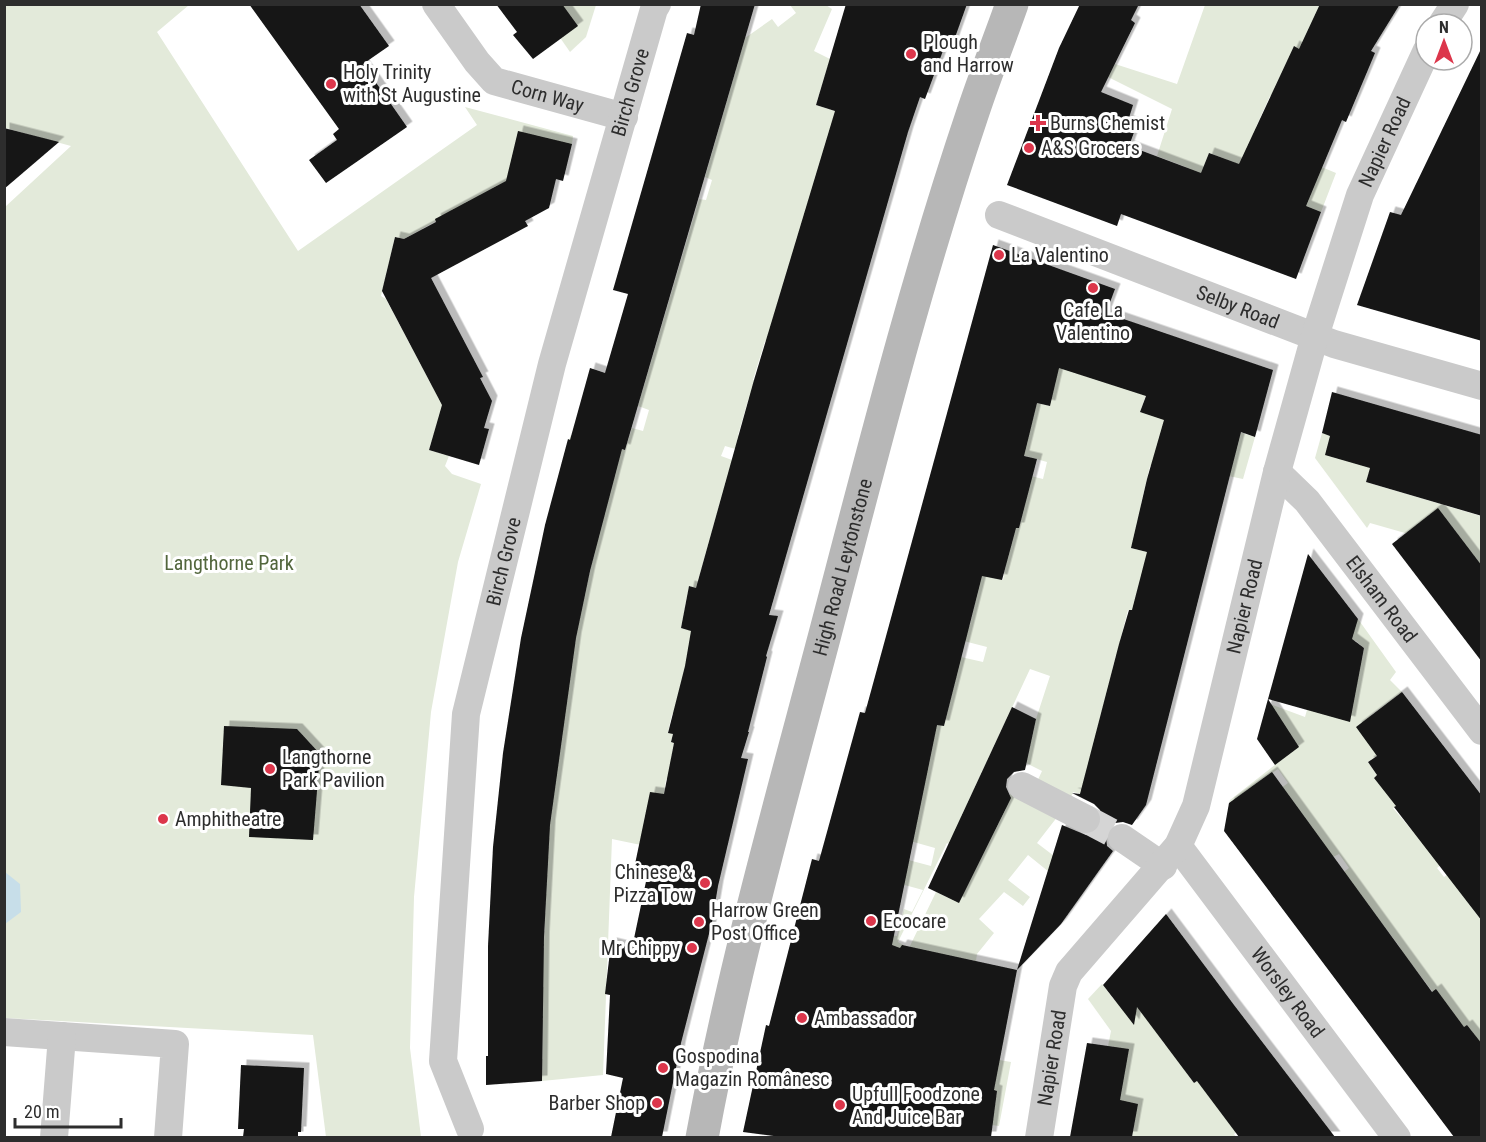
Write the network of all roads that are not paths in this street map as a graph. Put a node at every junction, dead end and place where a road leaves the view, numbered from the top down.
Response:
1 (436, 4) edge
2 (657, 4) edge
3 (1012, 4) edge
4 (1417, 72) edge
5 (624, 117) junction
6 (999, 215) dead end
7 (1315, 336) junction
8 (1482, 386) edge
9 (1277, 472) junction
10 (1482, 731) edge
11 (1022, 786) dead end
12 (1086, 819) tunnel mouth
13 (1122, 838) tunnel mouth
14 (1171, 856) junction
15 (4, 1032) edge
16 (62, 1036) junction
17 (470, 1129) dead end
18 (54, 1137) edge
19 (168, 1137) edge
20 (702, 1137) edge
21 (1039, 1137) edge
22 (1397, 1137) edge

1 - 5 street, Corn Way
2 - 5 street, Birch Grove
3 - 20 street, High Road Leytonstone
4 - 7 street, Napier Road
5 - 17 street, Birch Grove
6 - 7 street, Selby Road
7 - 8 street, Selby Road
7 - 9 street, Napier Road
9 - 10 street, Elsham Road
9 - 14 street, Napier Road
11 - 12 street
13 - 14 street, Worsley Road
14 - 21 street, Napier Road
14 - 22 street, Worsley Road
15 - 16 street
16 - 18 street
16 - 19 street

